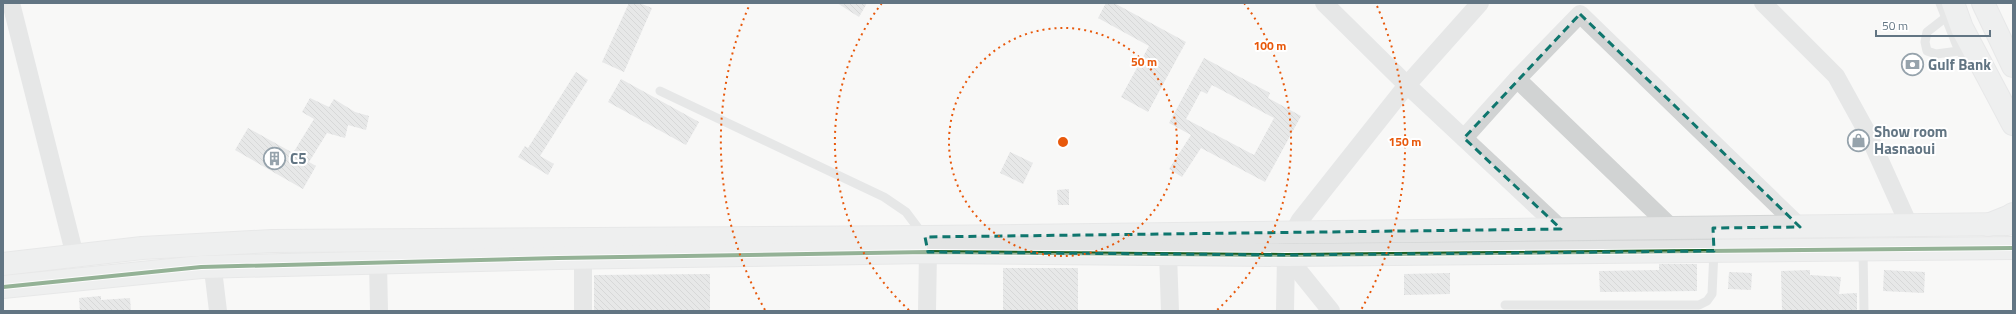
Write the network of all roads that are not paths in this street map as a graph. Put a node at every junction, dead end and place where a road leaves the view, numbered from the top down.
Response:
1 (11, 3) edge
2 (1324, 3) edge
3 (1480, 3) edge
4 (1763, 3) edge
5 (1940, 3) edge
6 (1983, 3) edge
7 (1949, 10) edge
8 (2007, 43) edge
9 (1959, 51) junction
10 (2013, 66) edge
11 (1517, 79) junction
12 (1407, 86) junction
13 (1993, 88) junction
14 (660, 91) dead end
15 (2013, 124) edge
16 (1464, 138) junction
17 (2013, 214) edge
18 (2013, 224) edge
19 (1909, 225) junction
20 (1988, 225) junction
21 (1800, 227) junction
22 (1672, 228) junction
23 (1713, 228) junction
24 (1561, 229) junction
25 (1293, 232) junction
26 (211, 244) junction
27 (926, 244) junction
28 (2013, 248) edge
29 (1863, 249) junction
30 (1714, 251) junction
31 (1168, 254) junction
32 (1286, 255) junction
33 (75, 256) junction
34 (583, 257) junction
35 (378, 262) junction
36 (3, 264) edge
37 (212, 266) junction
38 (3, 287) edge
39 (1505, 305) dead end
40 (218, 311) edge
41 (379, 311) edge
42 (583, 311) edge
43 (927, 311) edge
44 (1170, 311) edge
45 (1285, 311) edge
46 (1331, 311) edge
47 (1864, 311) edge

1 - 33 street
2 - 12 street
3 - 12 street
4 - 19 street
5 - 7 lane
6 - 8 street
7 - 9 lane
7 - 9 lane
7 - 13 street
8 - 10 street
9 - 13 lane
11 - 16 street
11 - 21 street
11 - 22 street
12 - 16 street
12 - 25 street
13 - 15 street
14 - 27 lane
16 - 24 street
17 - 20 street
18 - 20 street
19 - 20 street
19 - 21 street
21 - 23 street
22 - 23 street
22 - 24 street
23 - 30 street
24 - 25 street
25 - 27 street
25 - 32 street
26 - 27 street
26 - 33 street
26 - 37 street
27 - 31 street
27 - 34 street
27 - 43 street
28 - 29 street
29 - 30 street
29 - 47 lane
30 - 32 street
30 - 39 lane
31 - 32 street
31 - 44 street
32 - 45 street
32 - 46 street
33 - 36 street
34 - 35 street
34 - 42 street
35 - 37 street
35 - 41 street
37 - 38 street
37 - 40 street

